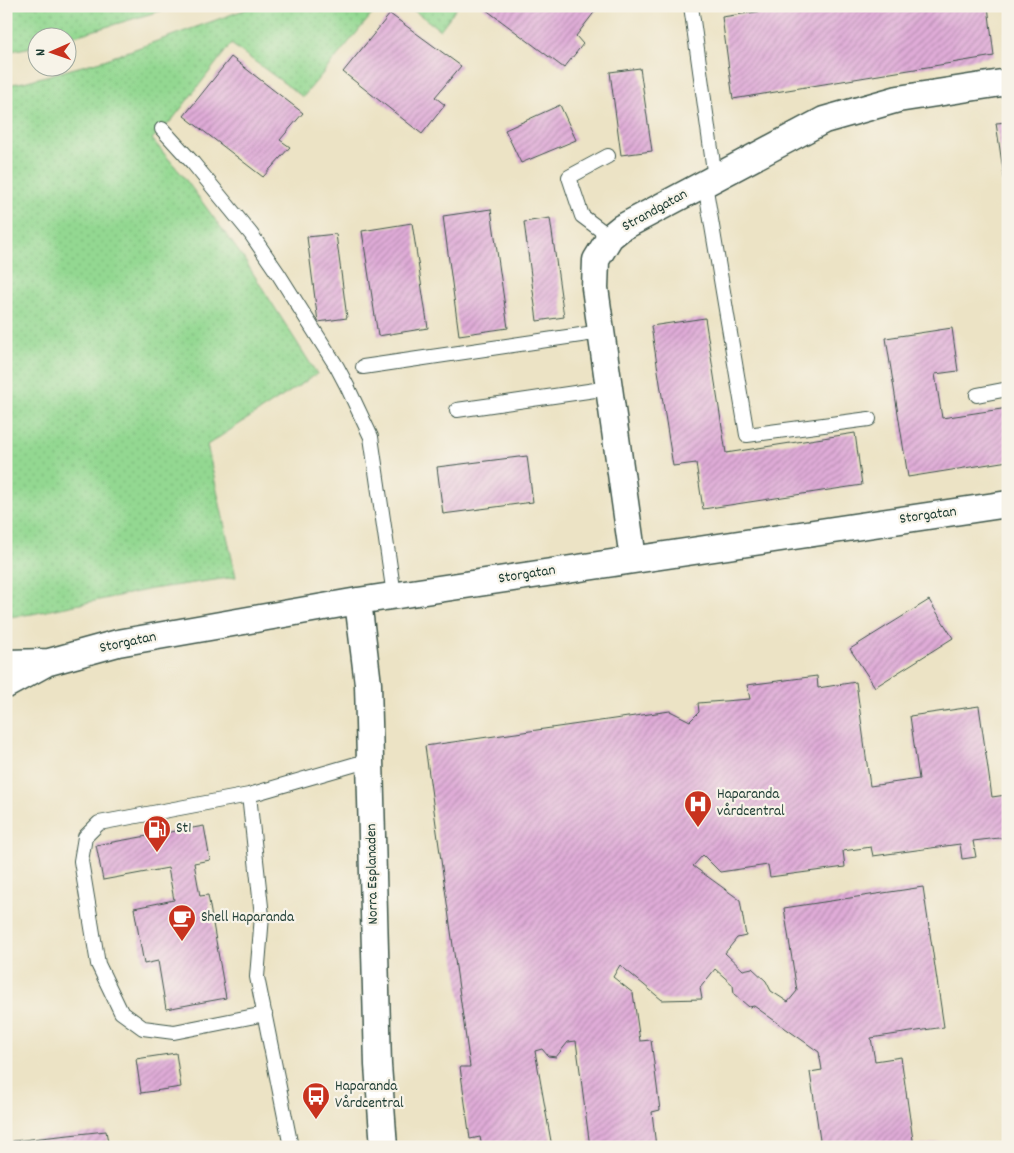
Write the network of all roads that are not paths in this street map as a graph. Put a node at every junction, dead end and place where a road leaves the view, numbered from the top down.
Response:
1 (691, 6) edge
2 (1008, 82) edge
3 (162, 129) dead end
4 (608, 156) dead end
5 (710, 181) junction
6 (610, 237) junction
7 (601, 332) junction
8 (363, 367) dead end
9 (609, 388) junction
10 (1008, 389) edge
11 (977, 395) dead end
12 (457, 410) dead end
13 (869, 419) dead end
14 (1008, 504) edge
15 (633, 559) junction
16 (394, 595) junction
17 (358, 601) junction
18 (49, 662) junction
19 (6, 663) edge
20 (6, 685) edge
21 (370, 760) junction
22 (249, 795) junction
23 (265, 1014) junction
24 (291, 1147) edge
25 (384, 1147) edge

1 - 5 lane
2 - 5 street, Strandgatan
3 - 16 lane
4 - 6 lane
5 - 6 street, Strandgatan
5 - 13 lane
6 - 7 street, Strandgatan
7 - 8 lane
7 - 9 street, Strandgatan
9 - 12 lane
9 - 15 street, Strandgatan
10 - 11 lane
14 - 15 street, Storgatan
15 - 16 street, Storgatan
16 - 17 street, Storgatan
17 - 18 street, Storgatan
17 - 21 street, Norra Esplanaden
18 - 19 street, Storgatan
18 - 20 street, Storgatan
21 - 22 lane
21 - 25 street, Norra Esplanaden
22 - 23 lane
22 - 23 lane
23 - 24 lane

